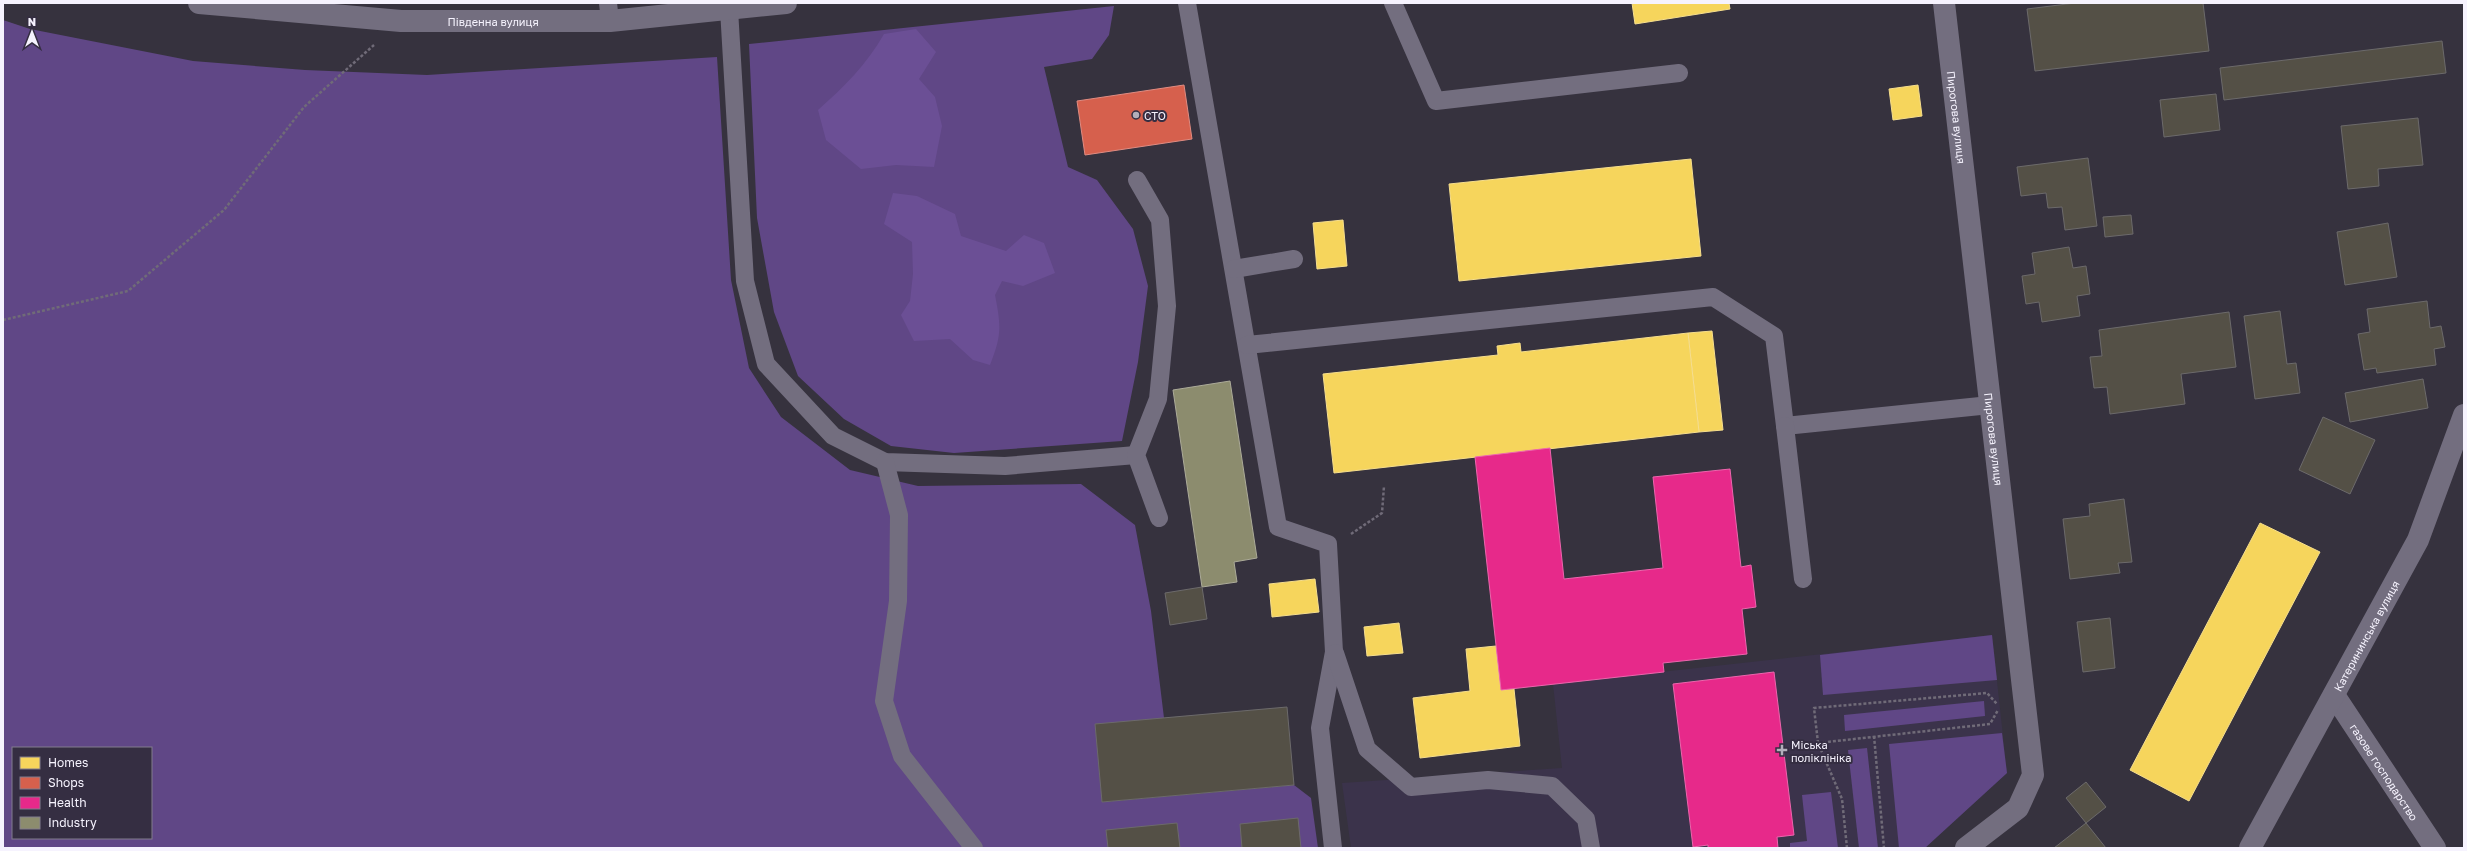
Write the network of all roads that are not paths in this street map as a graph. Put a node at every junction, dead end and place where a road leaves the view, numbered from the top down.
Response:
1 (199, 3) edge
2 (786, 3) edge
3 (1187, 3) edge
4 (1393, 3) edge
5 (1944, 3) edge
6 (729, 9) junction
7 (609, 12) edge
8 (1679, 73) dead end
9 (1137, 180) dead end
10 (1294, 259) dead end
11 (1234, 269) junction
12 (1247, 345) junction
13 (1990, 406) junction
14 (2464, 414) edge
15 (1785, 426) junction
16 (1136, 455) junction
17 (885, 462) junction
18 (1159, 518) dead end
19 (1803, 579) dead end
20 (1334, 652) junction
21 (2334, 695) junction
22 (974, 848) edge
23 (1333, 848) edge
24 (1591, 848) edge
25 (1966, 848) edge
26 (2250, 848) edge
27 (2436, 848) edge

1 - 7 street, Південна вулиця
2 - 6 street, Південна вулиця
3 - 11 lane
4 - 8 lane
5 - 13 street, Пирогова вулиця
6 - 7 street, Південна вулиця
6 - 17 lane
9 - 16 lane
10 - 11 lane
11 - 12 lane
12 - 15 lane
12 - 20 lane
13 - 15 lane
13 - 25 street, Пирогова вулиця
14 - 21 street, Катерининська вулиця
15 - 19 lane
16 - 17 lane
16 - 18 lane
17 - 22 lane
20 - 23 lane
20 - 24 lane
21 - 26 street, Катерининська вулиця
21 - 27 street, газове господарство

